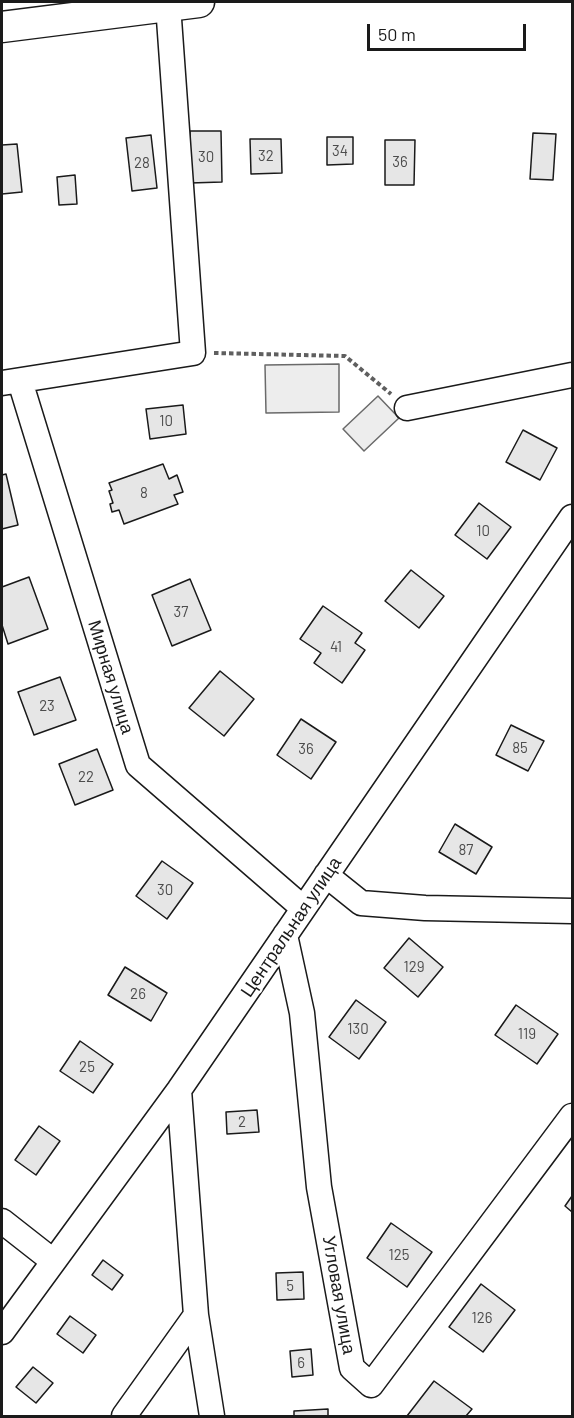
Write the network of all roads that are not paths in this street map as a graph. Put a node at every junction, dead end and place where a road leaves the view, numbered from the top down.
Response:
1 (199, 2) edge
2 (168, 5) junction
3 (2, 27) edge
4 (573, 375) edge
5 (11, 382) edge
6 (407, 408) road end
7 (573, 517) edge
8 (326, 875) junction
9 (303, 908) junction
10 (573, 911) edge
11 (285, 935) junction
12 (179, 1090) junction
13 (573, 1116) edge
14 (2, 1221) edge
15 (53, 1260) junction
16 (196, 1315) junction
17 (2, 1332) edge
18 (123, 1416) edge
19 (212, 1416) edge

1 - 2 main road
2 - 3 main road
2 - 5 street
4 - 6 street
5 - 9 street, Мирная улица
7 - 8 street, Центральная улица
8 - 9 street, Центральная улица
8 - 10 street
9 - 11 street, Центральная улица
11 - 12 street, Центральная улица
11 - 13 street, Угловая улица
12 - 15 street, Центральная улица
12 - 16 street
14 - 15 street
15 - 17 street, Центральная улица
16 - 18 street
16 - 19 street

